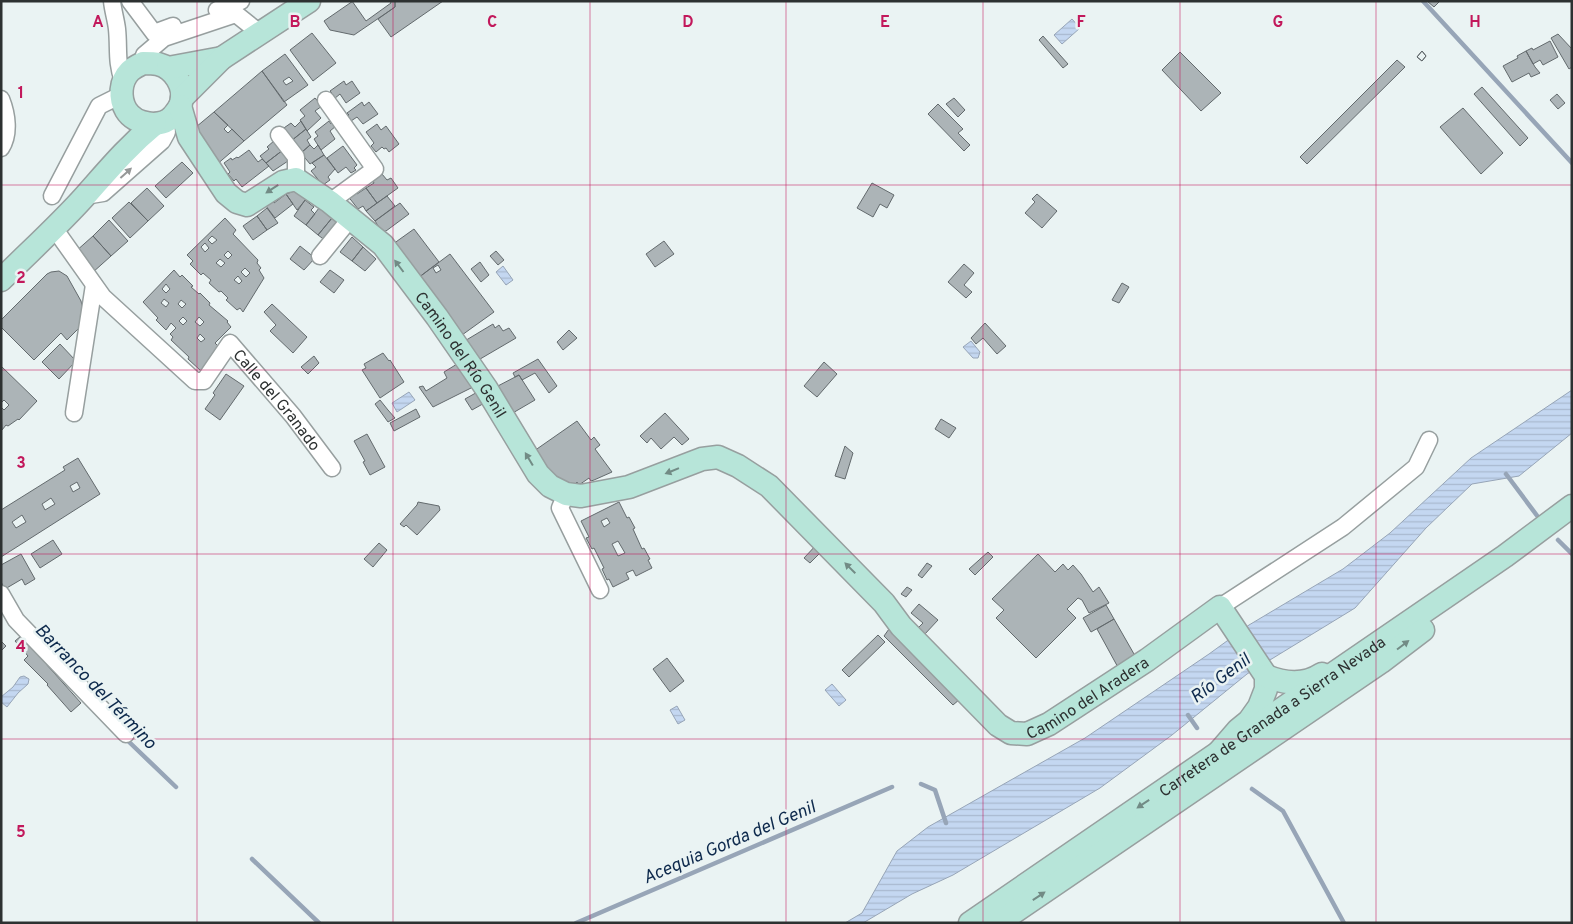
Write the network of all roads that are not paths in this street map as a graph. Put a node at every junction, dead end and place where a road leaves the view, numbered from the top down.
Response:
1 (112, 1) edge
2 (130, 1) edge
3 (241, 1) edge
4 (309, 1) edge
5 (117, 31) junction
6 (260, 34) junction
7 (222, 58) junction
8 (142, 64) junction
9 (168, 68) junction
10 (123, 96) junction
11 (1, 99) edge
12 (326, 100) dead end
13 (170, 114) junction
14 (279, 135) dead end
15 (1, 148) edge
16 (106, 171) junction
17 (296, 179) junction
18 (52, 196) dead end
19 (85, 196) junction
20 (330, 202) junction
21 (350, 219) junction
22 (54, 228) junction
23 (320, 256) dead end
24 (1, 280) edge
25 (94, 284) junction
26 (74, 414) dead end
27 (1429, 440) dead end
28 (332, 468) dead end
29 (566, 494) junction
30 (1572, 506) edge
31 (1572, 516) edge
32 (600, 590) dead end
33 (1, 594) edge
34 (1225, 614) junction
35 (1399, 629) junction
36 (1381, 662) junction
37 (1269, 682) junction
38 (1285, 708) junction
39 (126, 734) dead end
40 (1219, 752) junction
41 (1157, 816) junction
42 (970, 923) edge
43 (998, 923) edge

1 - 5 street
2 - 3 street
4 - 6 street
5 - 8 street
5 - 10 street
6 - 7 street
6 - 8 street
7 - 9 street
7 - 13 street
8 - 9 street
8 - 10 street
9 - 13 street
10 - 13 street
10 - 16 street
10 - 18 street
11 - 15 street
12 - 20 street
13 - 16 street
17 -> 13 street
19 -> 13 street
14 - 17 street
16 - 19 street
17 - 20 street, Camino del Río Genil
19 - 22 street
20 - 21 street, Camino del Río Genil
21 - 23 street
29 -> 21 street, Camino del Río Genil
22 - 24 street
22 - 25 street, Calle del Granado
25 - 26 street
25 - 28 street, Calle del Granado
27 - 34 street, Camino del Aradera
29 - 32 street
34 -> 29 street, Camino del Aradera
30 - 35 street, Carretera de Granada a Sierra Nevada
36 -> 31 street, Carretera de Granada a Sierra Nevada
33 - 39 street
34 - 37 street
35 - 37 street
35 - 38 street, Carretera de Granada a Sierra Nevada
36 - 38 street
36 - 41 street, Carretera de Granada a Sierra Nevada
37 - 38 street
37 - 40 street
38 - 40 street, Carretera de Granada a Sierra Nevada
38 - 41 street
40 -> 42 street, Carretera de Granada a Sierra Nevada
43 -> 41 street, Carretera de Granada a Sierra Nevada

